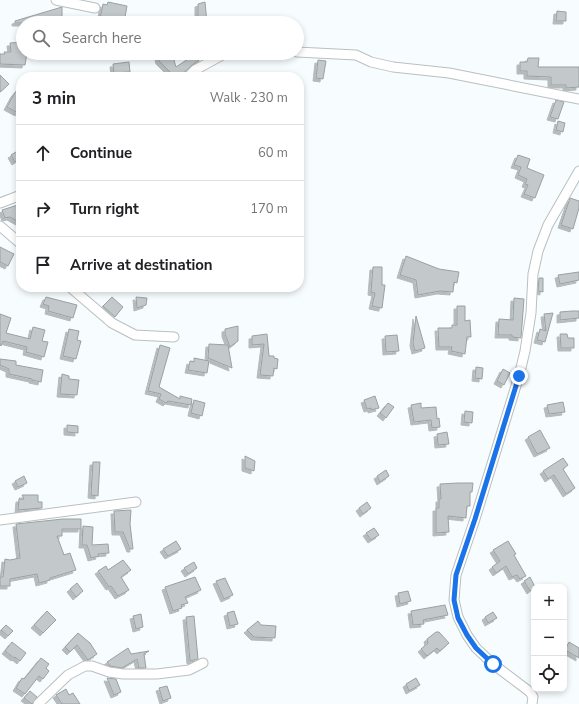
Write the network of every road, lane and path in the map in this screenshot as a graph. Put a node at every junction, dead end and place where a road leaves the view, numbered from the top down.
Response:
1 (56, 0) edge
2 (95, 8) dead end
3 (304, 52) edge
4 (213, 60) edge
5 (193, 72) edge
6 (579, 98) edge
7 (579, 171) edge
8 (16, 197) edge
9 (0, 203) edge
10 (0, 226) edge
11 (16, 240) edge
12 (76, 292) edge
13 (174, 337) dead end
14 (136, 502) dead end
15 (0, 520) edge
16 (202, 663) dead end
17 (38, 704) edge
18 (532, 704) edge

1 - 2 street
3 - 6 street
4 - 5 street
7 - 18 street
8 - 9 street
10 - 11 street
12 - 13 street
14 - 15 street
16 - 17 street

